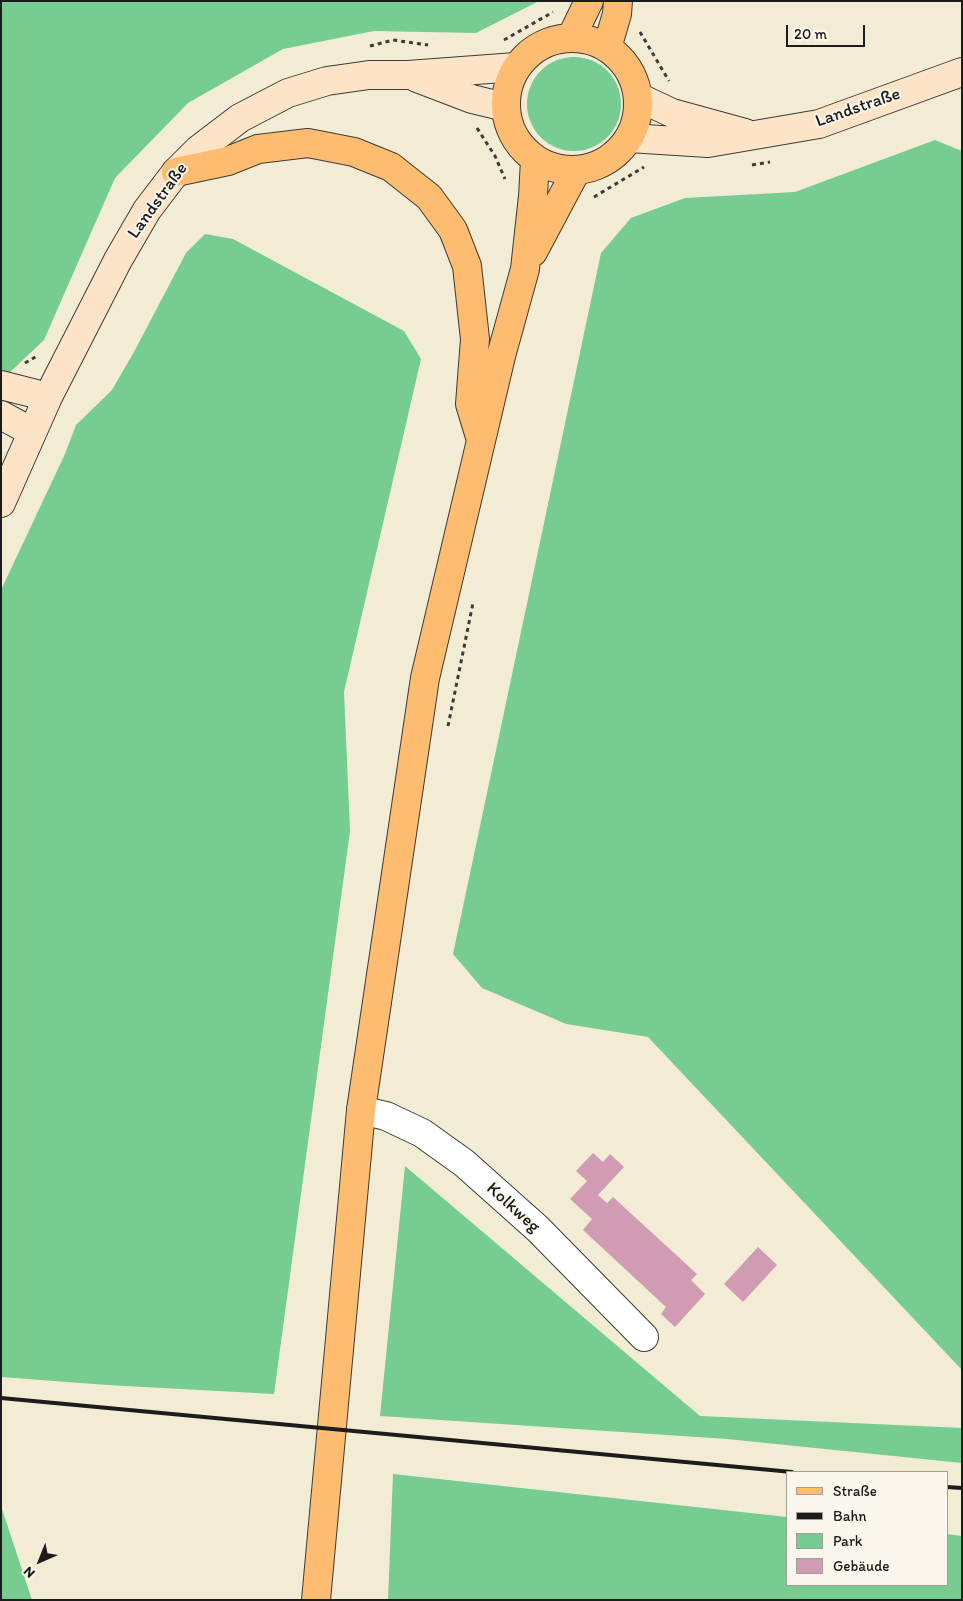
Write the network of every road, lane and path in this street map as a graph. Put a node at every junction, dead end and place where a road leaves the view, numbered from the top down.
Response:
1 (590, 1) edge
2 (618, 1) edge
3 (555, 10) dead end
4 (571, 38) junction
5 (607, 48) junction
6 (516, 67) junction
7 (478, 69) junction
8 (962, 72) edge
9 (408, 75) junction
10 (638, 97) junction
11 (505, 107) junction
12 (752, 135) junction
13 (629, 138) junction
14 (535, 160) junction
15 (576, 171) junction
16 (176, 172) junction
17 (525, 269) junction
18 (1, 384) edge
19 (48, 397) junction
20 (1, 415) edge
21 (32, 432) junction
22 (482, 440) junction
23 (1, 503) edge
24 (473, 603) dead end
25 (448, 727) dead end
26 (361, 1110) junction
27 (644, 1337) dead end
28 (316, 1600) edge

1 - 4 main road
2 - 5 main road
3 - 7 path
4 - 5 main road
4 - 6 main road
5 - 10 main road
6 - 7 main road, Landstraße
6 - 11 main road
7 - 9 main road, Landstraße
8 - 12 main road, Landstraße
9 - 11 main road, Landstraße
9 - 16 main road, Landstraße
10 - 12 main road, Landstraße
10 - 13 main road
11 - 14 main road
12 - 13 main road, Landstraße
13 - 15 main road
14 - 15 main road
14 - 17 main road
15 - 17 main road
16 - 19 main road, Landstraße
16 - 22 main road
17 - 22 main road
18 - 19 main road
19 - 21 main road, Landstraße
20 - 21 main road
21 - 23 main road, Landstraße
22 - 26 main road
24 - 25 path
26 - 27 street, Kolkweg
26 - 28 main road

